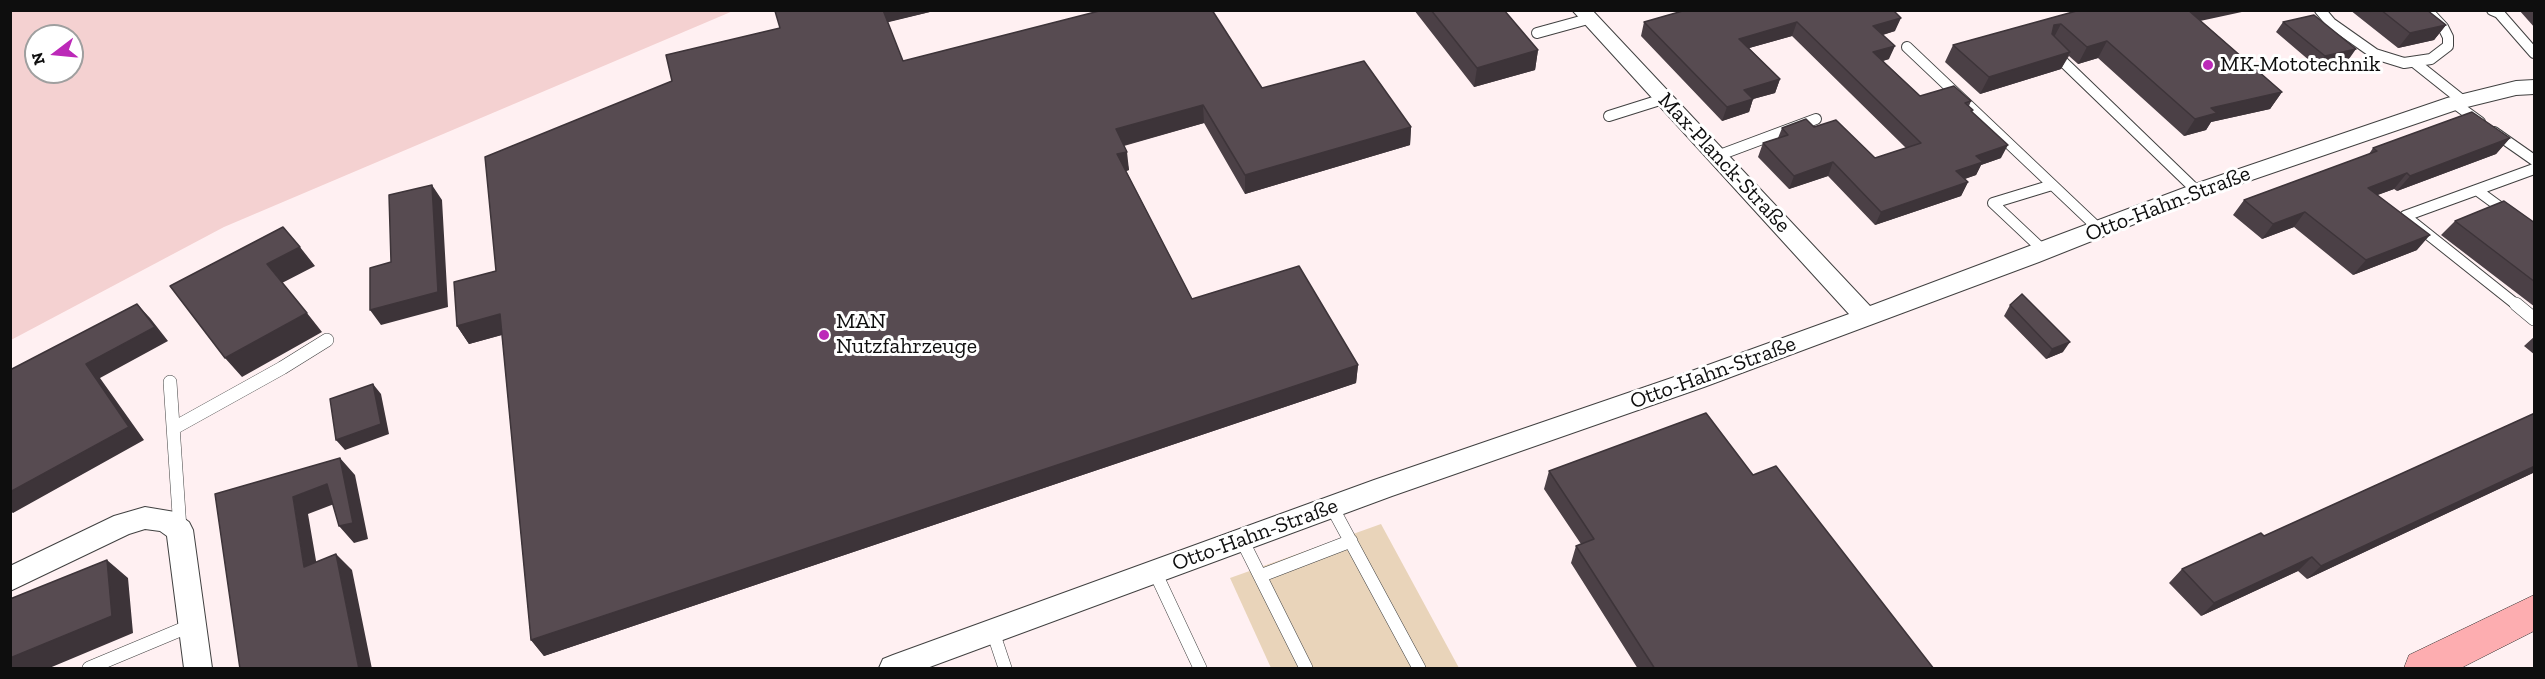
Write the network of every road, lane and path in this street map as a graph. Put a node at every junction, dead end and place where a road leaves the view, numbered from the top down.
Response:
1 (2320, 10) edge
2 (2427, 10) edge
3 (2492, 10) edge
4 (1584, 15) edge
5 (1537, 33) dead end
6 (1908, 46) dead end
7 (2050, 48) edge
8 (2535, 53) edge
9 (2414, 62) junction
10 (2535, 87) edge
11 (1663, 99) junction
12 (2459, 102) junction
13 (1609, 116) dead end
14 (1816, 119) dead end
15 (1717, 156) junction
16 (2535, 160) edge
17 (2535, 169) edge
18 (2052, 185) junction
19 (2197, 191) junction
20 (2478, 191) junction
21 (2099, 229) junction
22 (2535, 232) edge
23 (2044, 251) junction
24 (1866, 317) junction
25 (2535, 319) edge
26 (327, 340) dead end
27 (170, 381) dead end
28 (174, 428) junction
29 (1332, 507) junction
30 (180, 530) junction
31 (1242, 540) junction
32 (1351, 541) junction
33 (1155, 572) junction
34 (1260, 576) junction
35 (10, 579) edge
36 (2535, 612) edge
37 (192, 625) junction
38 (993, 632) junction
39 (89, 669) edge
40 (198, 669) edge
41 (893, 669) edge
42 (1005, 669) edge
43 (1200, 669) edge
44 (1306, 669) edge
45 (1419, 669) edge
46 (2423, 669) edge

1 - 9 lane
2 - 9 lane
3 - 8 lane
4 - 5 lane
4 - 11 street, Max-Planck-Straße
6 - 18 lane
7 - 19 lane
9 - 12 lane
10 - 12 street, Otto-Hahn-Straße
11 - 13 lane
11 - 15 street, Max-Planck-Straße
12 - 16 lane
12 - 19 street, Otto-Hahn-Straße
14 - 15 lane
15 - 24 street, Max-Planck-Straße
17 - 20 lane
18 - 21 lane
18 - 23 lane
19 - 21 street, Otto-Hahn-Straße
20 - 22 lane
20 - 25 lane
21 - 23 street, Otto-Hahn-Straße
23 - 24 street, Otto-Hahn-Straße
24 - 29 street, Otto-Hahn-Straße
26 - 28 lane
27 - 28 lane
28 - 30 lane
29 - 31 street, Otto-Hahn-Straße
29 - 32 lane
30 - 35 street
30 - 37 street
31 - 33 street, Otto-Hahn-Straße
31 - 34 lane
32 - 34 lane
32 - 45 lane
33 - 38 street, Otto-Hahn-Straße
33 - 43 lane
34 - 44 lane
36 - 46 main road
37 - 39 lane
37 - 40 street
38 - 41 street, Otto-Hahn-Straße
38 - 42 lane

